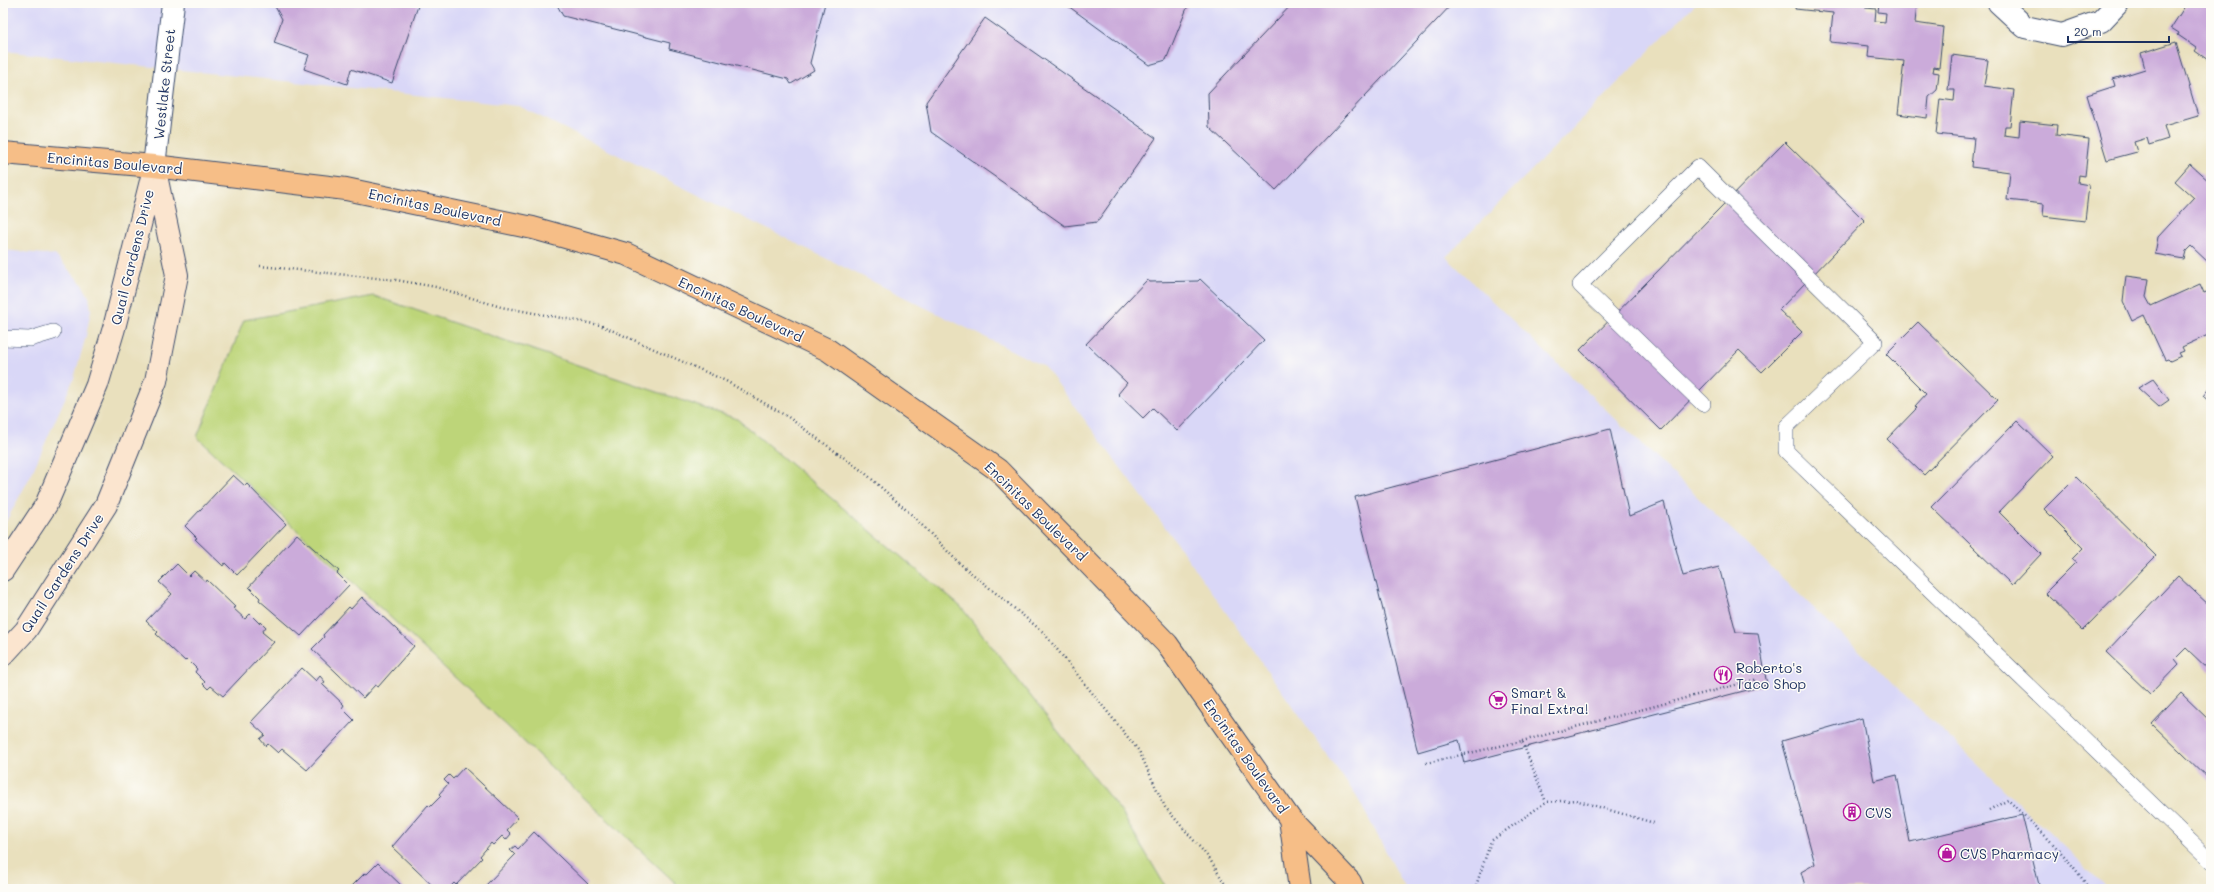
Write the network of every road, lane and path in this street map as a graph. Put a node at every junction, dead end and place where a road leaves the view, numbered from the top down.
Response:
1 (173, 3) edge
2 (1999, 3) edge
3 (2118, 3) edge
4 (3, 153) edge
5 (154, 166) junction
6 (260, 266) dead end
7 (53, 332) dead end
8 (3, 338) edge
9 (1703, 404) dead end
10 (3, 570) edge
11 (3, 655) edge
12 (1758, 679) dead end
13 (1522, 741) junction
14 (1426, 763) dead end
15 (1546, 802) junction
16 (1989, 810) dead end
17 (1290, 819) junction
18 (1654, 823) dead end
19 (2211, 861) edge
20 (1228, 889) edge
21 (1300, 889) edge
22 (1352, 889) edge
23 (1475, 889) edge
24 (2089, 889) edge

1 - 5 street, Westlake Street
2 - 3 street
4 - 5 main road, Encinitas Boulevard
5 - 10 main road, Quail Gardens Drive
5 - 11 main road, Quail Gardens Drive
5 - 17 main road, Encinitas Boulevard
6 - 20 path
7 - 8 lane
9 - 19 lane
12 - 13 path
13 - 14 path
13 - 15 path
15 - 18 path
15 - 23 path
16 - 24 path
17 - 21 main road, Encinitas Boulevard
17 - 22 main road, Encinitas Boulevard

